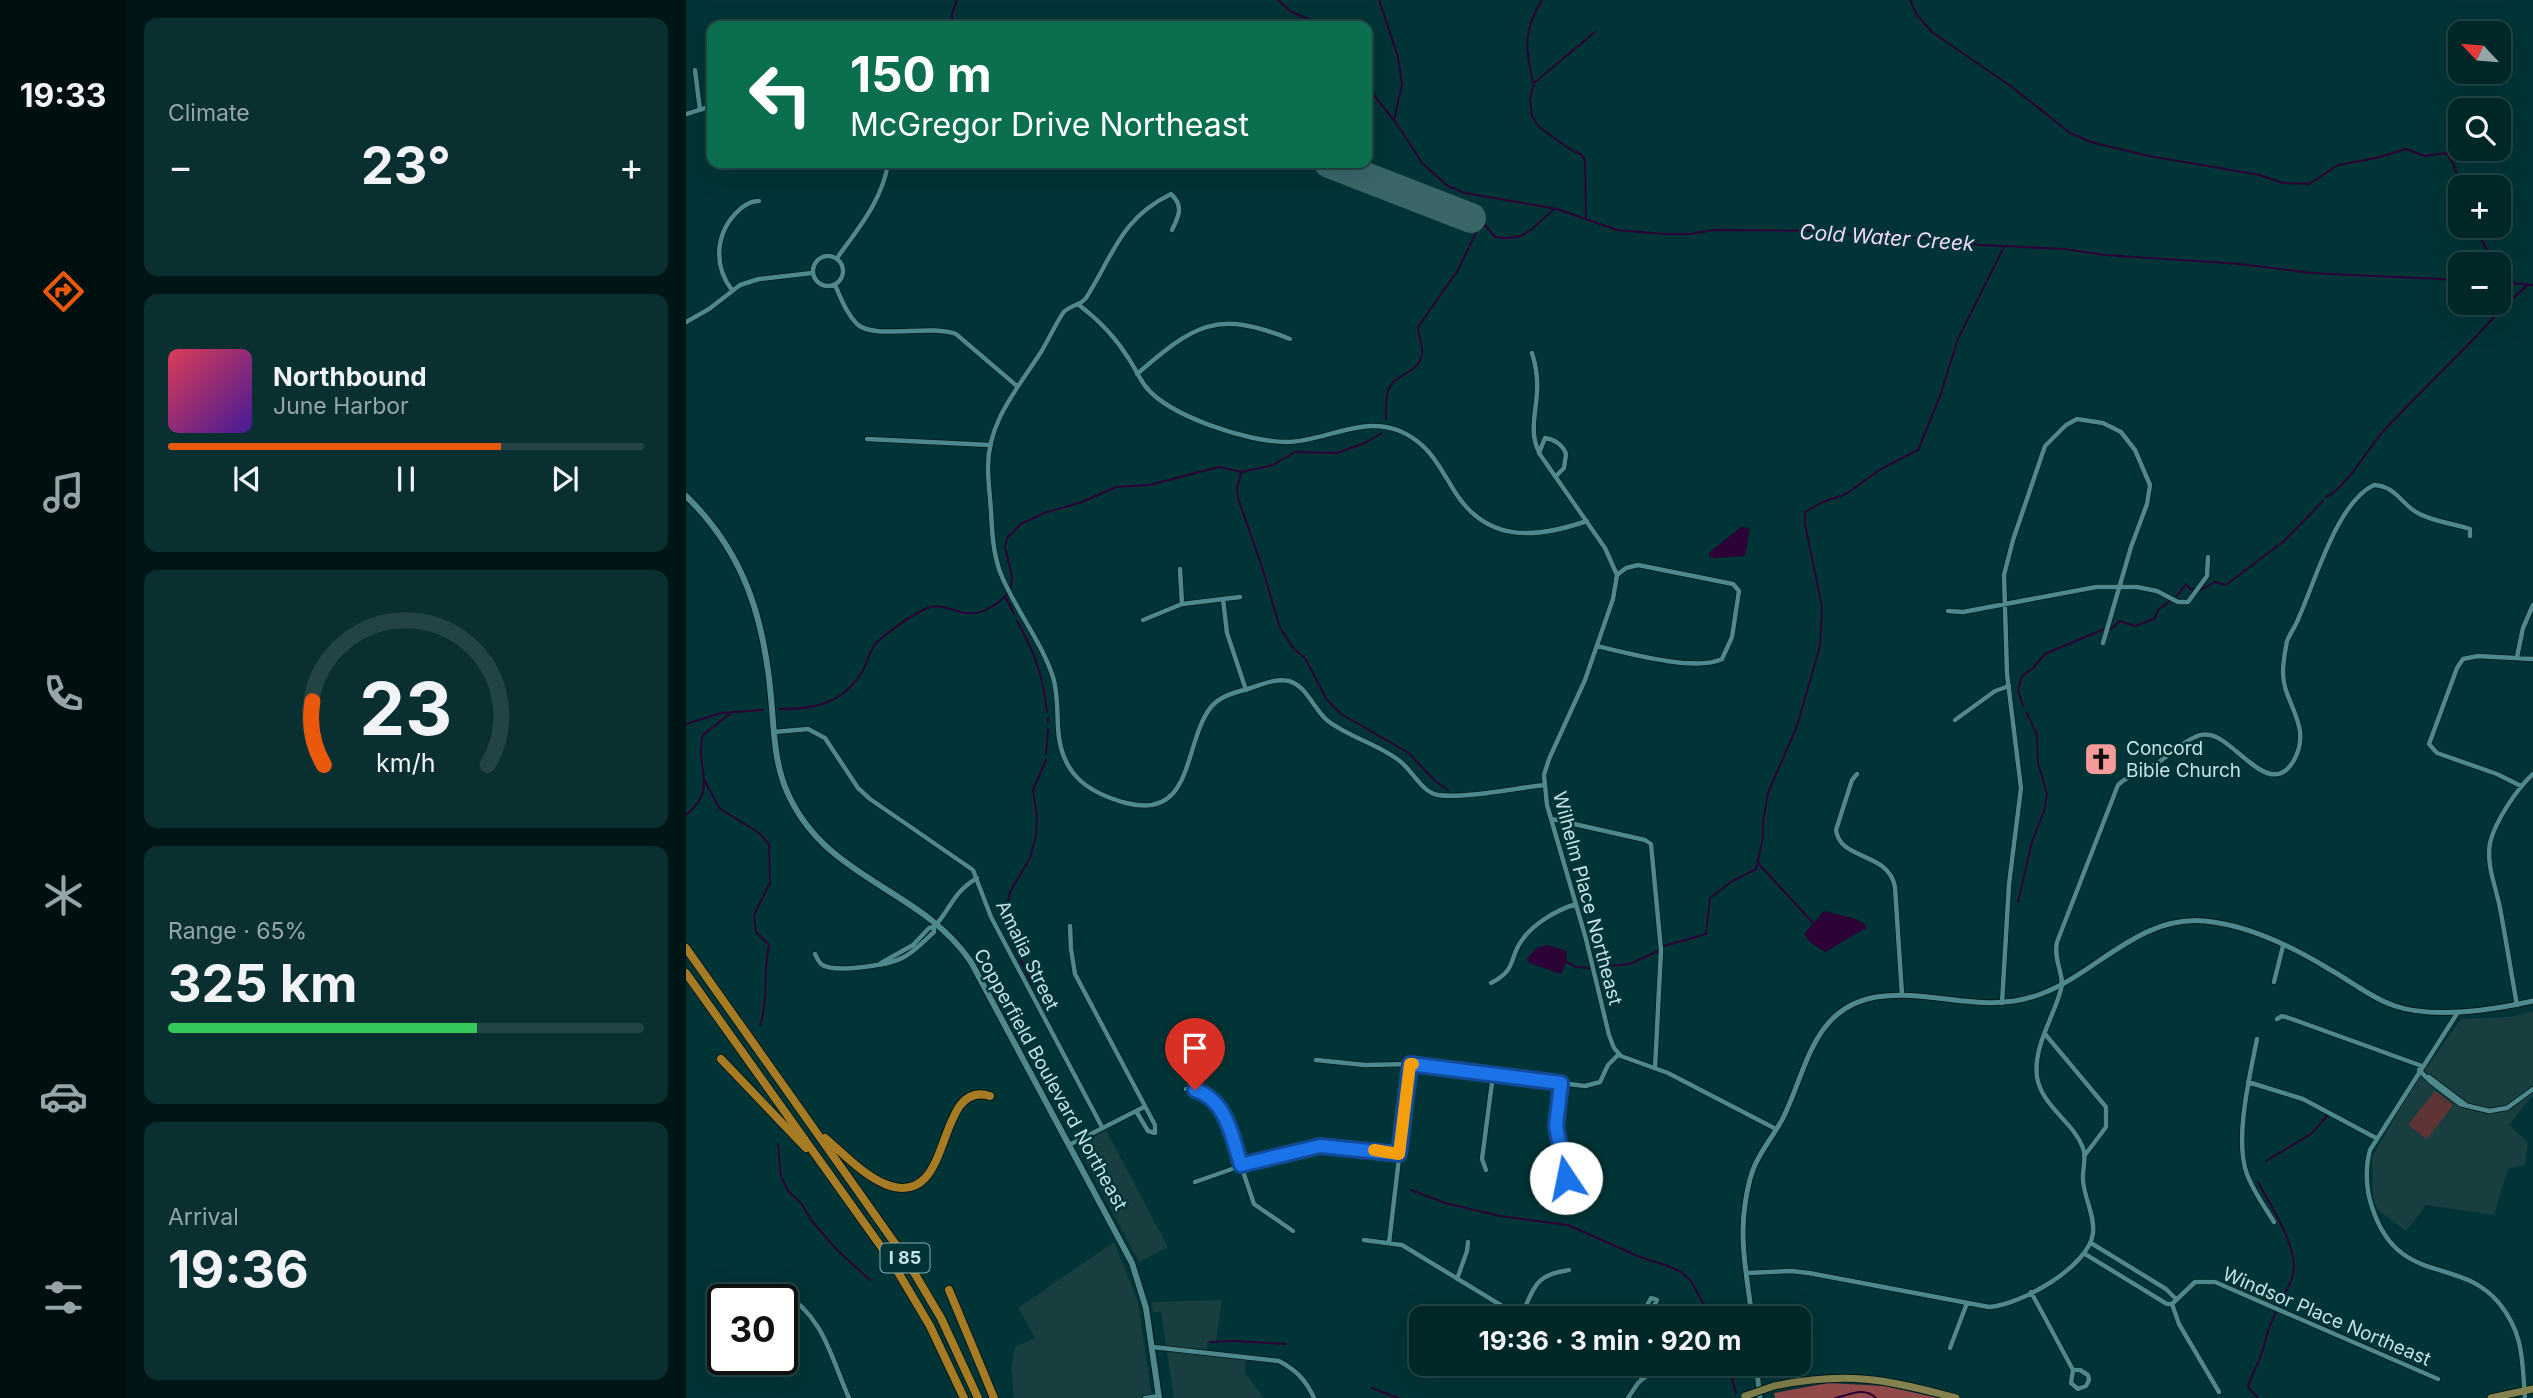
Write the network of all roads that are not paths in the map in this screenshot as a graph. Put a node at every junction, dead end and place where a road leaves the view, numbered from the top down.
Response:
1 (695, 70) dead end
2 (707, 108) edge
3 (700, 110) junction
4 (686, 114) edge
5 (887, 168) edge
6 (759, 201) dead end
7 (1172, 230) dead end
8 (837, 258) junction
9 (812, 273) junction
10 (835, 285) junction
11 (732, 290) junction
12 (1079, 305) junction
13 (686, 322) edge
14 (1290, 339) dead end
15 (1532, 353) dead end
16 (1137, 374) junction
17 (1017, 386) junction
18 (867, 439) dead end
19 (990, 445) junction
20 (1539, 453) junction
21 (1556, 476) junction
22 (686, 496) edge
23 (1587, 521) junction
24 (2470, 536) dead end
25 (2208, 557) dead end
26 (1180, 569) dead end
27 (1617, 575) junction
28 (2120, 586) junction
29 (1240, 597) dead end
30 (1223, 599) junction
31 (1182, 604) junction
32 (2004, 605) junction
33 (2533, 605) edge
34 (1948, 611) dead end
35 (1143, 620) dead end
36 (2103, 643) dead end
37 (1597, 646) junction
38 (2516, 657) junction
39 (2533, 659) edge
40 (2009, 686) junction
41 (1246, 690) junction
42 (1955, 720) dead end
43 (774, 732) junction
44 (2533, 774) edge
45 (1857, 775) dead end
46 (1544, 785) junction
47 (2521, 786) junction
48 (1551, 819) junction
49 (977, 878) junction
50 (1577, 904) junction
51 (936, 925) junction
52 (1070, 926) dead end
53 (2283, 946) junction
54 (686, 948) edge
55 (815, 954) dead end
56 (686, 973) edge
57 (2274, 982) dead end
58 (1490, 983) dead end
59 (2062, 984) junction
60 (1902, 996) junction
61 (2533, 1001) edge
62 (2003, 1003) junction
63 (2517, 1004) junction
64 (2458, 1011) junction
65 (2277, 1019) dead end
66 (2045, 1034) junction
67 (2257, 1039) dead end
68 (1619, 1054) junction
69 (721, 1059) dead end
70 (1316, 1060) dead end
71 (1410, 1064) junction
72 (1655, 1068) junction
73 (2421, 1068) junction
74 (1493, 1075) junction
75 (2248, 1082) junction
76 (1561, 1083) junction
77 (1186, 1089) dead end
78 (2533, 1089) edge
79 (990, 1096) dead end
80 (1144, 1107) junction
81 (1136, 1111) junction
82 (814, 1128) junction
83 (1102, 1128) junction
84 (1776, 1129) junction
85 (2376, 1138) junction
86 (1069, 1145) junction
87 (1399, 1154) junction
88 (2084, 1156) junction
89 (823, 1165) junction
90 (1241, 1165) junction
91 (1486, 1170) dead end
92 (1566, 1178) dead end
93 (1195, 1182) dead end
94 (2274, 1222) dead end
95 (1293, 1231) dead end
96 (1364, 1240) dead end
97 (1468, 1242) dead end
98 (1389, 1243) junction
99 (2091, 1243) junction
100 (2085, 1254) junction
101 (1569, 1270) dead end
102 (1747, 1273) junction
103 (1457, 1279) junction
104 (949, 1290) dead end
105 (2031, 1292) junction
106 (2174, 1301) junction
107 (1967, 1303) junction
108 (798, 1304) edge
109 (1501, 1306) edge
110 (1527, 1306) edge
111 (1647, 1306) edge
112 (1654, 1306) edge
113 (1751, 1306) edge
114 (1153, 1347) junction
115 (1950, 1348) dead end
116 (2073, 1370) junction
117 (1639, 1376) edge
118 (1645, 1376) edge
119 (1757, 1376) edge
120 (1642, 1378) junction
121 (2438, 1379) dead end
122 (2219, 1392) dead end
123 (2527, 1393) edge
124 (1159, 1397) edge
125 (1743, 1397) edge
126 (849, 1398) edge
127 (964, 1398) edge
128 (978, 1398) edge
129 (994, 1398) edge
130 (1145, 1398) edge
131 (1314, 1398) edge
132 (1628, 1398) edge
133 (1760, 1398) edge
134 (1956, 1398) edge
135 (2491, 1398) edge

1 - 3 street
2 - 3 street
3 - 4 street
5 - 8 street
6 - 11 street
7 - 12 street
8 - 9 street
8 - 10 street
9 - 10 street
9 - 11 street
10 - 17 street
11 - 13 street
12 - 16 street
12 - 17 street
14 - 16 street
15 - 20 street
16 - 23 street
17 - 19 street
18 - 19 street
19 - 41 street
20 - 21 street
20 - 21 street
21 - 23 street
22 - 43 main road, Copperfield Boulevard Northeast
23 - 27 street
24 - 59 street
25 - 28 street
26 - 31 street
27 - 37 street, Wilhelm Place Northeast
27 - 37 street
28 - 32 street
28 - 32 street
28 - 36 street
29 - 30 street
30 - 31 street
30 - 41 street
31 - 35 street
32 - 34 street
32 - 40 street
33 - 38 street
37 - 46 street, Wilhelm Place Northeast
38 - 39 street
38 - 47 street
40 - 42 street
40 - 62 street
41 - 46 street
43 - 49 street, Amalia Street
43 - 51 main road, Copperfield Boulevard Northeast
44 - 47 street
45 - 60 street
46 - 48 street, Wilhelm Place Northeast
47 - 63 street
48 - 50 street, Wilhelm Place Northeast
48 - 72 street
49 - 51 street
49 - 83 street, Amalia Street
50 - 58 street
50 - 68 street, Wilhelm Place Northeast
51 - 55 street
51 - 86 main road, Copperfield Boulevard Northeast
52 - 80 street
53 - 57 street
53 - 59 street
53 - 64 street
54 - 82 highway, I 85
56 - 89 highway, I 85
59 - 62 street
59 - 66 street
60 - 62 street
60 - 84 street
61 - 63 street
63 - 64 street
64 - 73 street
65 - 73 street
66 - 88 street
66 - 88 street
67 - 75 street
68 - 72 street
68 - 76 street
69 - 89 highway
70 - 71 street
71 - 74 street
71 - 87 street
72 - 84 street
73 - 78 street
73 - 85 street
74 - 76 street
74 - 91 street
75 - 85 street
75 - 94 street
76 - 92 street
77 - 90 street
79 - 82 highway
80 - 81 street
80 - 81 street
81 - 83 street
82 - 128 highway, I 85
83 - 86 street
84 - 102 street
85 - 123 street
86 - 114 main road, Copperfield Boulevard Northeast
87 - 90 street
87 - 98 street
88 - 99 street
89 - 127 highway, I 85
90 - 93 street
90 - 95 street
96 - 98 street
97 - 103 street
98 - 103 street
99 - 100 street
99 - 106 street
100 - 105 street
100 - 106 street
101 - 110 street
102 - 107 street
102 - 113 street
103 - 109 street
104 - 129 highway
105 - 107 street
105 - 116 street
106 - 121 street, Windsor Place Northeast
106 - 122 street
107 - 115 street
108 - 126 street
111 - 112 street
114 - 124 main road, Copperfield Boulevard Northeast
114 - 131 street
116 - 116 street
117 - 120 street
118 - 120 street
119 - 133 street
120 - 132 street
123 - 135 main road
124 - 130 street
125 - 134 main road, bridge

